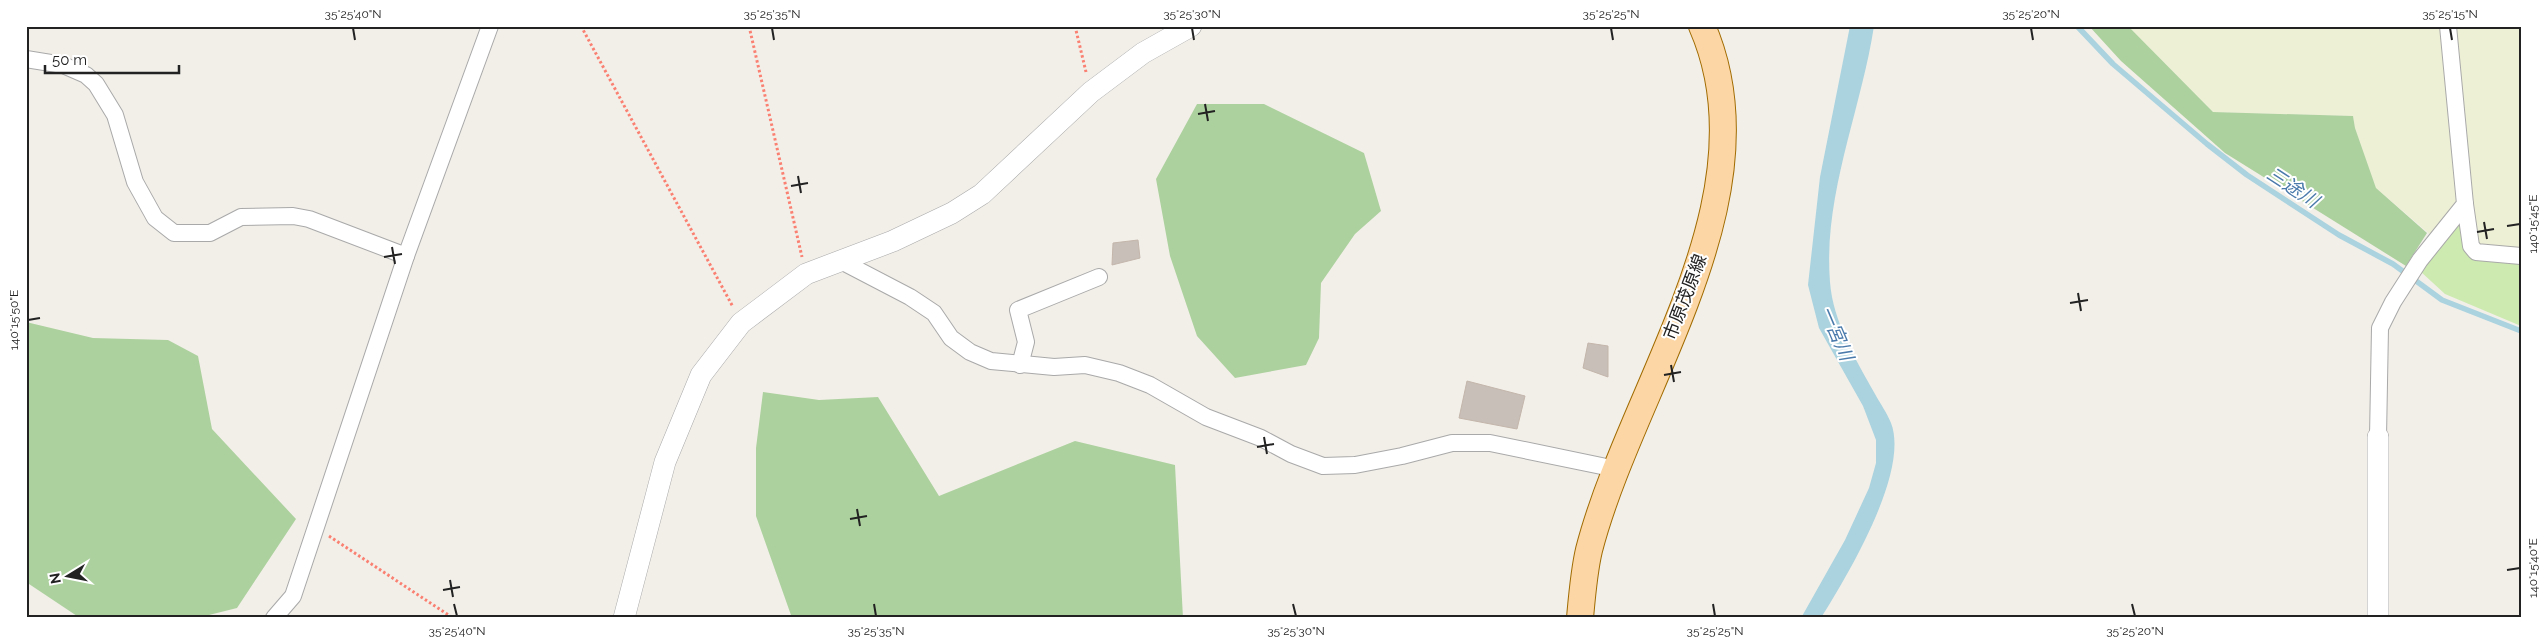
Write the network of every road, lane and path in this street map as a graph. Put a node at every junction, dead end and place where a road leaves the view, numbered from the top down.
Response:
1 (490, 26) edge
2 (581, 26) edge
3 (749, 26) edge
4 (1076, 26) edge
5 (1191, 26) edge
6 (1702, 26) edge
7 (2448, 26) edge
8 (26, 59) edge
9 (1091, 92) junction
10 (2465, 204) junction
11 (406, 256) junction
12 (2521, 256) edge
13 (840, 260) junction
14 (806, 274) junction
15 (1098, 277) dead end
16 (741, 323) junction
17 (1020, 365) junction
18 (2378, 437) joint
19 (1616, 469) junction
20 (316, 528) junction
21 (274, 618) edge
22 (453, 618) edge
23 (624, 618) edge
24 (1580, 618) edge
25 (2378, 618) edge

1 - 11 street
2 - 16 path
3 - 14 path
4 - 9 path
5 - 9 street
6 - 19 main road, 市原茂原線
7 - 10 street
8 - 11 street
9 - 13 street
10 - 12 street
10 - 18 street
11 - 20 street
13 - 14 street
13 - 17 street
14 - 16 street
15 - 17 street
16 - 23 street
17 - 19 street
18 - 25 street
19 - 24 main road, 市原茂原線
20 - 21 street
20 - 22 path

